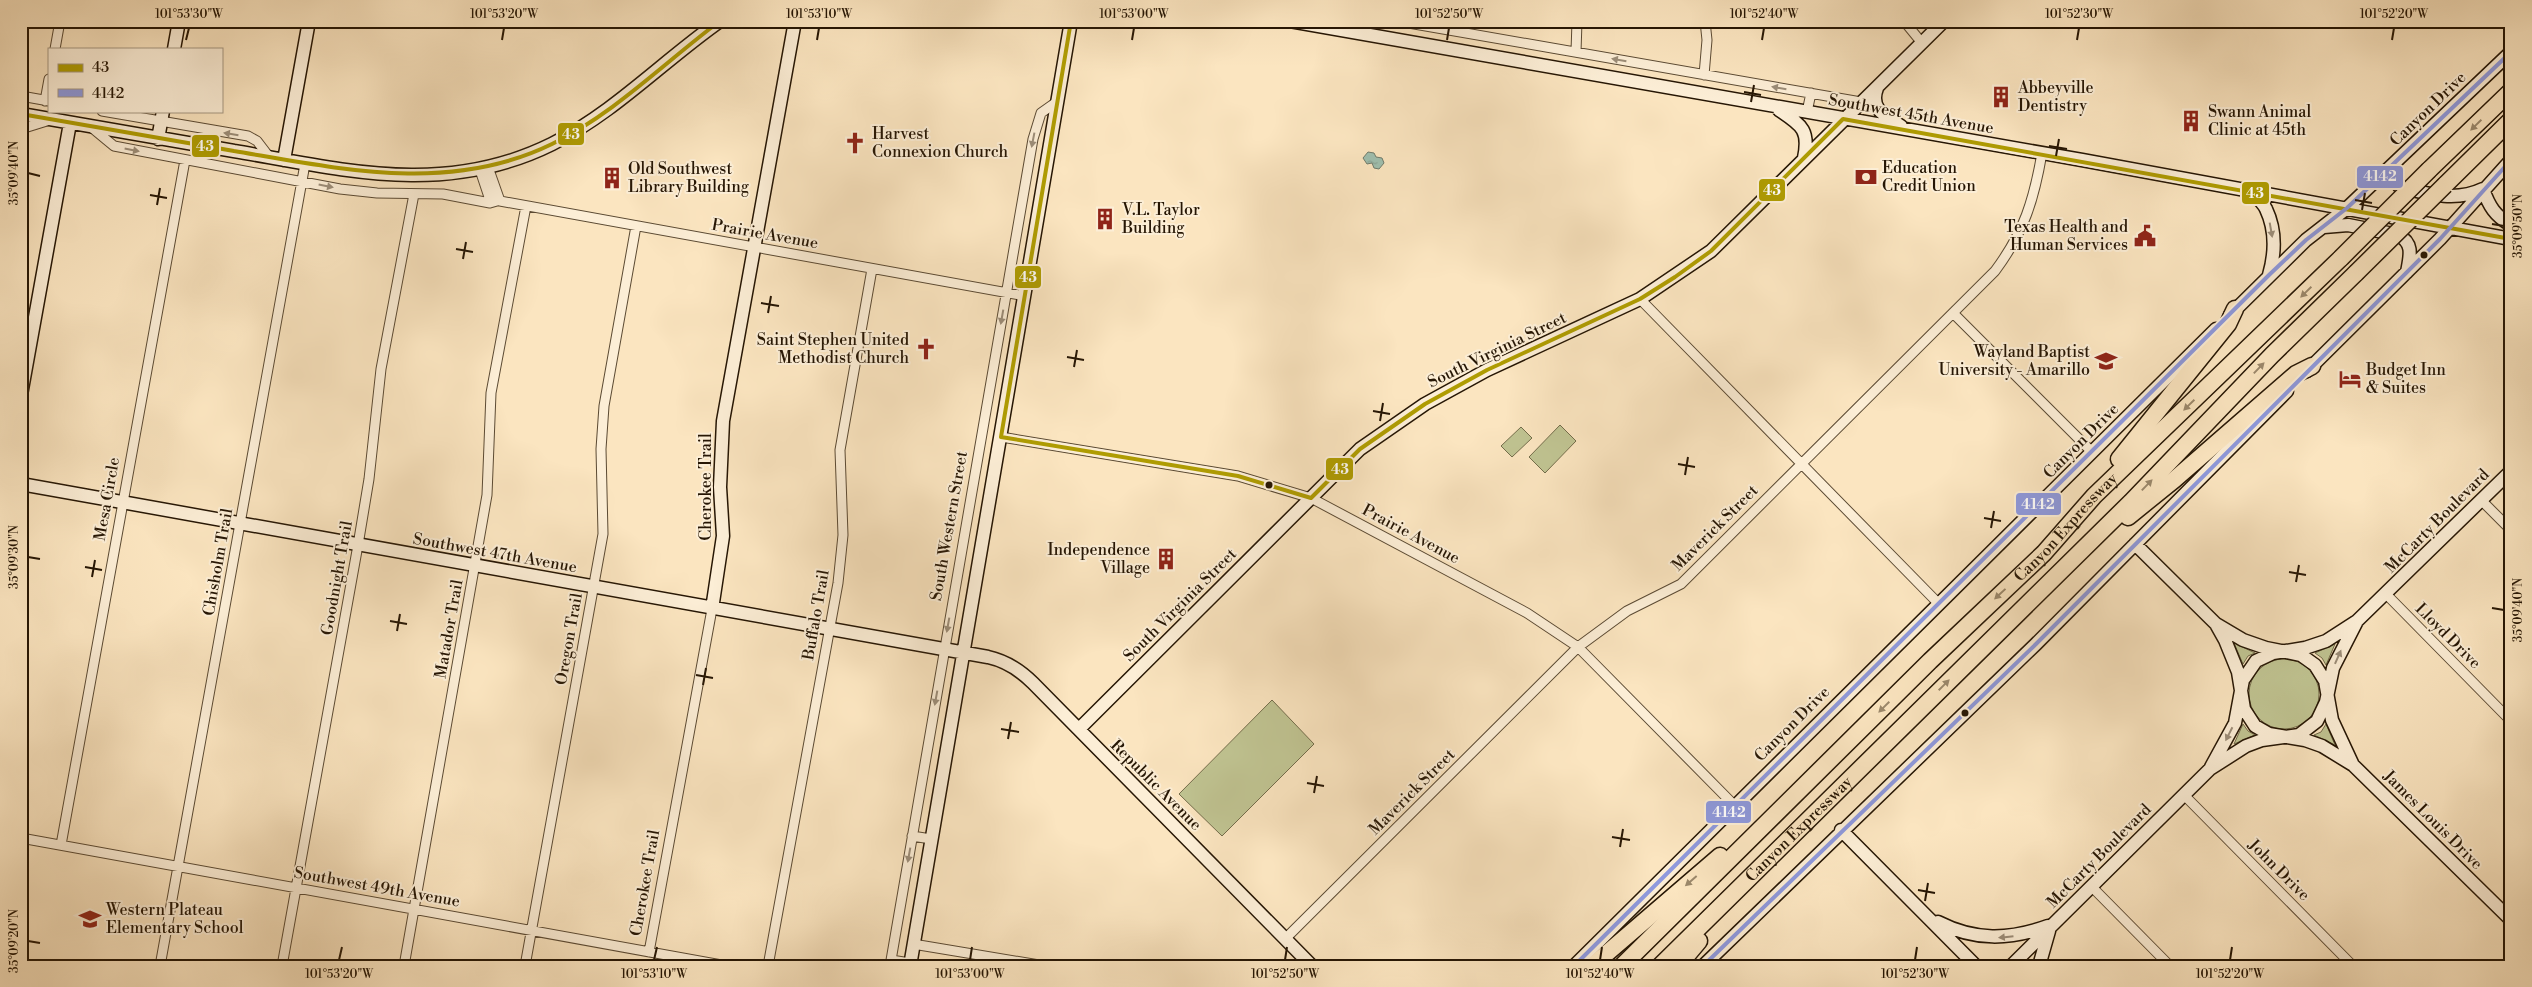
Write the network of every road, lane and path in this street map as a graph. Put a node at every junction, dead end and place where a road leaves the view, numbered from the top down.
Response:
1 (60, 21) edge
2 (179, 21) edge
3 (309, 21) edge
4 (720, 21) edge
5 (795, 21) edge
6 (1061, 21) edge
7 (1071, 21) edge
8 (1079, 21) edge
9 (1290, 21) edge
10 (1397, 21) edge
11 (1577, 21) edge
12 (1705, 21) edge
13 (1904, 21) edge
14 (1944, 21) edge
15 (1308, 22) edge
16 (1437, 25) edge
17 (1068, 40) junction
18 (1922, 43) junction
19 (55, 48) edge
20 (174, 48) edge
21 (1576, 52) junction
22 (2511, 52) edge
23 (1704, 75) junction
24 (1877, 88) junction
25 (2511, 91) edge
26 (1811, 93) junction
27 (21, 96) edge
28 (47, 101) edge
29 (1058, 101) junction
30 (1861, 102) junction
31 (1772, 106) junction
32 (112, 112) edge
33 (1807, 112) junction
34 (21, 114) edge
35 (162, 117) edge
36 (1843, 118) junction
37 (52, 120) junction
38 (2511, 120) edge
39 (70, 123) junction
40 (91, 127) junction
41 (21, 129) edge
42 (1907, 130) junction
43 (158, 139) junction
44 (231, 151) junction
45 (2042, 154) junction
46 (270, 158) junction
47 (1804, 158) junction
48 (185, 160) junction
49 (284, 160) junction
50 (2511, 160) edge
51 (2395, 163) junction
52 (305, 164) junction
53 (228, 167) junction
54 (484, 168) junction
55 (435, 176) junction
56 (302, 182) junction
57 (2483, 189) junction
58 (2250, 191) junction
59 (414, 194) junction
60 (435, 194) junction
61 (500, 201) junction
62 (526, 206) junction
63 (2347, 208) junction
64 (2511, 225) edge
65 (636, 226) junction
66 (2321, 228) junction
67 (2450, 228) junction
68 (2511, 239) edge
69 (754, 247) junction
70 (872, 268) junction
71 (2407, 272) junction
72 (2269, 275) junction
73 (1006, 292) junction
74 (1025, 296) junction
75 (1640, 299) junction
76 (2235, 309) junction
77 (1953, 313) junction
78 (2312, 366) junction
79 (21, 394) edge
80 (1001, 436) junction
81 (2092, 452) junction
82 (1800, 463) junction
83 (2511, 471) edge
84 (21, 484) edge
85 (2094, 496) junction
86 (1311, 498) junction
87 (2481, 500) junction
88 (123, 502) junction
89 (240, 523) junction
90 (2511, 530) edge
91 (358, 544) junction
92 (2135, 544) junction
93 (475, 566) junction
94 (593, 587) junction
95 (2386, 594) junction
96 (2030, 600) junction
97 (952, 604) junction
98 (1938, 604) junction
99 (970, 607) junction
100 (712, 608) junction
101 (2357, 621) junction
102 (2216, 624) junction
103 (830, 629) junction
104 (1578, 647) junction
105 (944, 650) junction
106 (2288, 651) junction
107 (962, 653) junction
108 (2327, 693) junction
109 (2241, 696) junction
110 (2511, 721) edge
111 (1079, 729) junction
112 (2280, 737) junction
113 (2353, 765) junction
114 (2210, 769) junction
115 (1808, 783) junction
116 (2184, 795) junction
117 (1734, 805) junction
118 (1841, 830) junction
119 (912, 836) junction
120 (21, 838) edge
121 (931, 839) junction
122 (60, 845) junction
123 (178, 866) junction
124 (2091, 886) junction
125 (297, 888) junction
126 (1736, 891) junction
127 (414, 909) junction
128 (1925, 916) junction
129 (2511, 920) edge
130 (2053, 924) junction
131 (532, 930) junction
132 (1285, 939) junction
133 (913, 944) junction
134 (649, 952) junction
135 (890, 963) edge
136 (910, 964) edge
137 (160, 966) edge
138 (282, 966) edge
139 (404, 966) edge
140 (526, 966) edge
141 (727, 966) edge
142 (768, 966) edge
143 (1045, 966) edge
144 (1312, 966) edge
145 (1574, 966) edge
146 (1592, 966) edge
147 (1622, 966) edge
148 (1660, 966) edge
149 (1678, 966) edge
150 (1703, 966) edge
151 (1976, 966) edge
152 (2011, 966) edge
153 (2039, 966) edge
154 (2170, 966) edge
155 (2353, 966) edge

1 - 19 street
2 - 20 main road
3 - 49 main road
4 - 54 main road
5 - 69 main road, Cherokee Trail
6 - 17 main road
7 - 17 main road
8 - 17 main road
9 - 15 main road, Southwest 45th Avenue
10 - 16 street, Southwest 45th Avenue
11 - 21 street
12 - 23 street
13 - 18 street
14 - 18 main road, South Virginia Street
15 - 31 main road, Southwest 45th Avenue
16 - 21 street, Southwest 45th Avenue
17 - 29 main road
18 - 24 main road, South Virginia Street
23 -> 21 street, Southwest 45th Avenue
22 - 51 main road, Canyon Drive
26 -> 23 street, Southwest 45th Avenue
24 - 30 main road, South Virginia Street
24 - 42 main road
25 -> 85 highway, Canyon Expressway, bridge
26 - 30 street, Southwest 45th Avenue
26 - 33 street
27 - 28 street
29 -> 73 street, South Western Street
29 - 74 main road
30 - 36 main road, South Virginia Street
31 - 33 main road, Southwest 45th Avenue
31 - 47 main road
32 - 35 street
33 - 36 main road, Southwest 45th Avenue
34 - 37 main road
35 - 43 main road
46 -> 35 street
36 - 42 main road, Southwest 45th Avenue
36 - 47 main road, South Virginia Street
37 - 39 main road
37 - 41 street
96 -> 38 highway, Canyon Expressway, bridge
39 - 40 main road
39 - 79 main road
40 - 43 main road
40 -> 48 street
42 - 45 main road, Southwest 45th Avenue
43 - 44 main road
44 - 46 main road
44 - 53 street
45 - 58 main road, Southwest 45th Avenue
45 - 77 street, Maverick Street
46 - 49 main road
47 - 75 main road, South Virginia Street
48 - 53 street
48 - 88 street, Mesa Circle
49 - 52 main road
50 - 57 main road
51 - 57 main road
51 - 63 main road, Canyon Drive
52 - 55 main road
52 - 56 street, Chisholm Trail
53 - 56 street
54 - 55 main road
54 - 61 street
55 - 60 street
56 -> 59 street
56 - 89 street, Chisholm Trail
57 - 64 main road
57 - 67 main road
58 - 63 main road, Southwest 45th Avenue
58 -> 72 main road
59 - 60 street
59 - 91 street, Goodnight Trail
60 - 61 street
61 - 62 street, Prairie Avenue
62 - 65 street, Prairie Avenue
62 - 93 street, Matador Trail
63 - 66 main road, Canyon Drive
63 - 67 main road, Southwest 45th Avenue
65 - 69 street, Prairie Avenue
65 - 94 street, Oregon Trail
66 - 71 main road
66 - 72 main road, Canyon Drive
67 - 68 main road, Southwest 45th Avenue
67 - 71 main road
69 - 70 street, Prairie Avenue
69 - 100 main road, Cherokee Trail
70 - 73 street, Prairie Avenue
70 - 103 street, Buffalo Trail
71 - 78 main road
72 - 76 main road, Canyon Drive
73 - 74 street, Prairie Avenue
73 -> 97 street, South Western Street
74 - 80 main road
75 - 82 street
75 - 86 main road, South Virginia Street
76 - 81 main road, Canyon Drive
76 - 85 highway
77 - 81 street
77 - 82 street, Maverick Street
78 - 92 main road
78 - 96 highway
80 - 86 street, Prairie Avenue
80 - 99 main road
81 - 98 main road, Canyon Drive
82 - 98 street
82 - 104 street, Maverick Street
83 - 87 main road, McCarty Boulevard
84 - 88 main road, Southwest 47th Avenue
85 -> 115 highway, Canyon Expressway
86 - 104 street, Prairie Avenue
86 - 111 main road, South Virginia Street
87 - 90 street
87 - 95 main road, McCarty Boulevard
88 - 89 main road, Southwest 47th Avenue
88 - 122 street, Mesa Circle
89 - 91 main road, Southwest 47th Avenue
89 - 123 street, Chisholm Trail
91 - 93 main road, Southwest 47th Avenue
91 - 125 street, Goodnight Trail
92 - 102 main road, James Louis Drive
92 - 118 main road
93 - 94 main road, Southwest 47th Avenue
93 - 127 street, Matador Trail
94 - 100 main road, Southwest 47th Avenue
94 - 131 street, Oregon Trail
95 - 101 main road, McCarty Boulevard
95 - 110 street, Lloyd Drive
126 -> 96 highway, Canyon Expressway
97 - 99 street
97 -> 105 street, South Western Street
98 - 117 main road, Canyon Drive
99 - 107 main road
100 - 103 main road, Southwest 47th Avenue
100 - 134 street, Cherokee Trail
101 - 106 main road, McCarty Boulevard
108 -> 101 main road, McCarty Boulevard
102 - 106 main road, James Louis Drive
102 - 109 main road, James Louis Drive
103 - 105 main road, Southwest 47th Avenue
103 - 142 street, Buffalo Trail
104 - 117 street, Prairie Avenue
104 - 132 street, Maverick Street
105 - 107 main road, Southwest 47th Avenue
105 -> 119 street, South Western Street
106 - 108 main road, James Louis Drive
106 - 109 main road, McCarty Boulevard
107 - 111 main road, Republic Avenue
107 - 121 main road
108 - 112 main road, McCarty Boulevard
108 - 113 main road, James Louis Drive
109 - 112 main road, James Louis Drive
109 -> 114 main road, McCarty Boulevard
111 - 132 main road, Republic Avenue
112 - 113 main road, James Louis Drive
112 - 114 main road, McCarty Boulevard
113 - 129 main road, James Louis Drive
114 - 116 main road, McCarty Boulevard
115 -> 146 highway
115 - 147 highway, Canyon Expressway
116 - 124 main road, McCarty Boulevard
116 - 155 street, John Drive
117 - 145 main road, Canyon Drive
118 - 128 main road
118 - 150 main road
119 - 121 street
119 -> 135 street, South Western Street
120 - 122 street, Southwest 49th Avenue
121 - 133 main road
122 - 123 street, Southwest 49th Avenue
123 - 125 street, Southwest 49th Avenue
123 - 137 street, Chisholm Trail
124 - 130 main road, McCarty Boulevard
124 - 154 street
125 - 127 street, Southwest 49th Avenue
125 - 138 street, Goodnight Trail
126 - 148 highway, Canyon Expressway
126 - 149 highway
127 - 131 street, Southwest 49th Avenue
127 - 139 street, Matador Trail
130 -> 128 main road
128 - 151 main road
130 - 152 main road, McCarty Boulevard
130 - 153 main road
131 - 134 street, Southwest 49th Avenue
131 - 140 street, Oregon Trail
132 - 144 main road, Republic Avenue
133 - 136 main road
133 - 143 street
134 - 141 street, Southwest 49th Avenue
135 - 136 street

